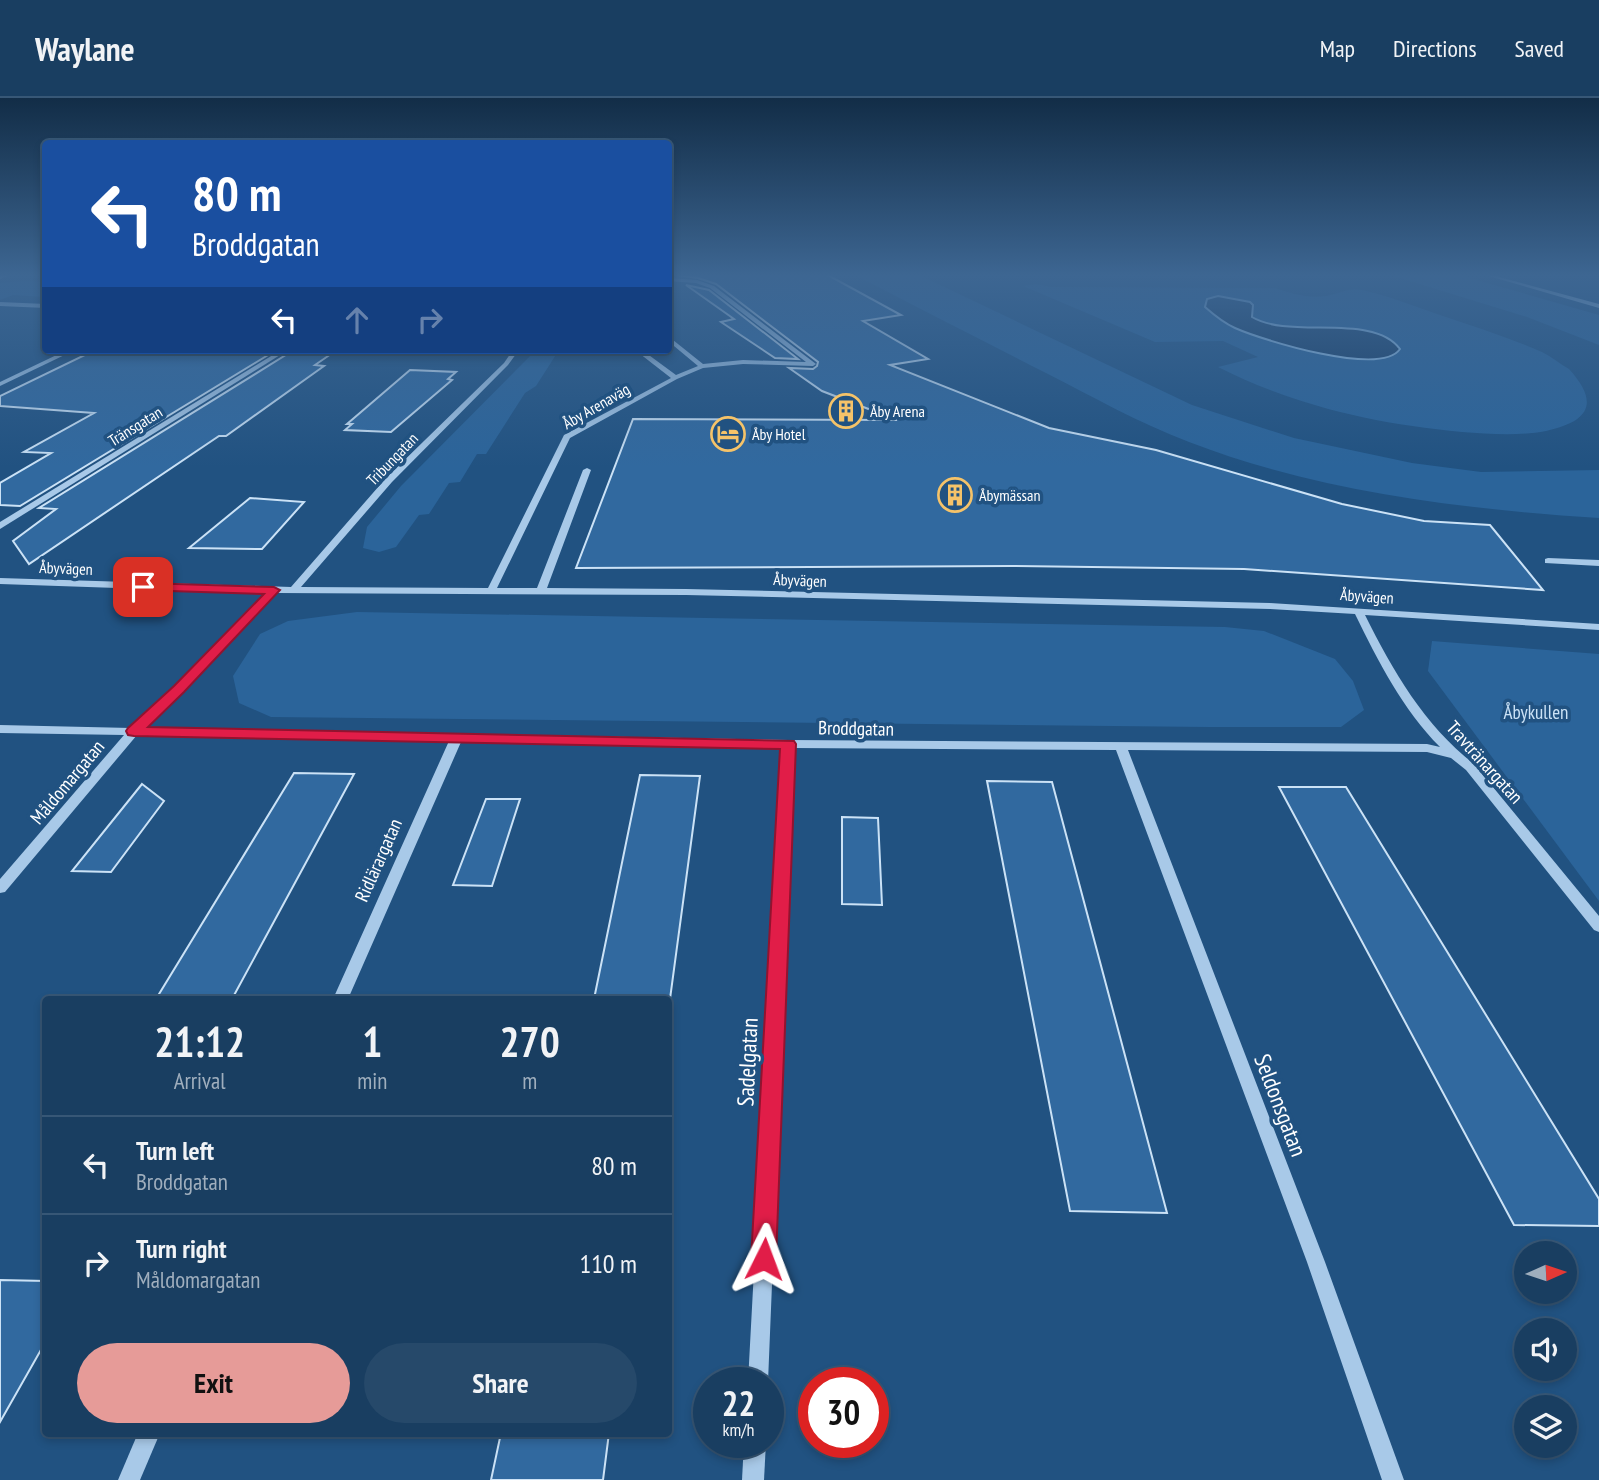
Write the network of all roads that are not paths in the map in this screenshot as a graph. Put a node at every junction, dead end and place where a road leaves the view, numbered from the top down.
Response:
1 (780, 338) edge
2 (672, 341) edge
3 (64, 354) edge
4 (279, 354) edge
5 (513, 354) edge
6 (643, 354) edge
7 (702, 366) junction
8 (675, 378) junction
9 (0, 384) edge
10 (587, 470) dead end
11 (0, 526) edge
12 (1548, 561) dead end
13 (1599, 563) edge
14 (0, 581) edge
15 (274, 590) junction
16 (293, 591) junction
17 (491, 591) junction
18 (541, 591) junction
19 (1357, 611) junction
20 (1599, 628) edge
21 (0, 729) edge
22 (134, 731) junction
23 (456, 739) junction
24 (788, 744) junction
25 (1121, 748) junction
26 (1451, 754) junction
27 (0, 888) edge
28 (1599, 926) edge
29 (342, 996) edge
30 (759, 1367) edge
31 (147, 1437) edge
32 (755, 1458) edge
33 (129, 1480) edge
34 (754, 1480) edge
35 (1393, 1480) edge

1 - 7 street, Åby Arenaväg
2 - 7 street
3 - 9 street
4 - 11 street, Tränsgatan
5 - 16 street, Tribungatan
6 - 8 street
7 - 8 street, Åby Arenaväg
8 - 17 street, Åby Arenaväg
10 - 18 street
12 - 13 street
14 - 15 street, Åbyvägen
15 - 16 street, Åbyvägen
15 - 22 street, Måldomargatan
16 - 17 street, Åbyvägen
17 - 18 street, Åbyvägen
18 - 19 street, Åbyvägen
19 - 20 street, Åbyvägen
19 - 26 street, Travtränargatan
21 - 22 street, Måldomargatan
22 - 23 street, Broddgatan
22 - 27 street, Måldomargatan
23 - 24 street, Broddgatan
23 - 29 street, Ridlärargatan
24 - 25 street, Broddgatan
24 - 30 street, Sadelgatan
25 - 26 street, Broddgatan
25 - 35 street, Seldonsgatan
26 - 28 street, Travtränargatan
31 - 33 street
32 - 34 street

